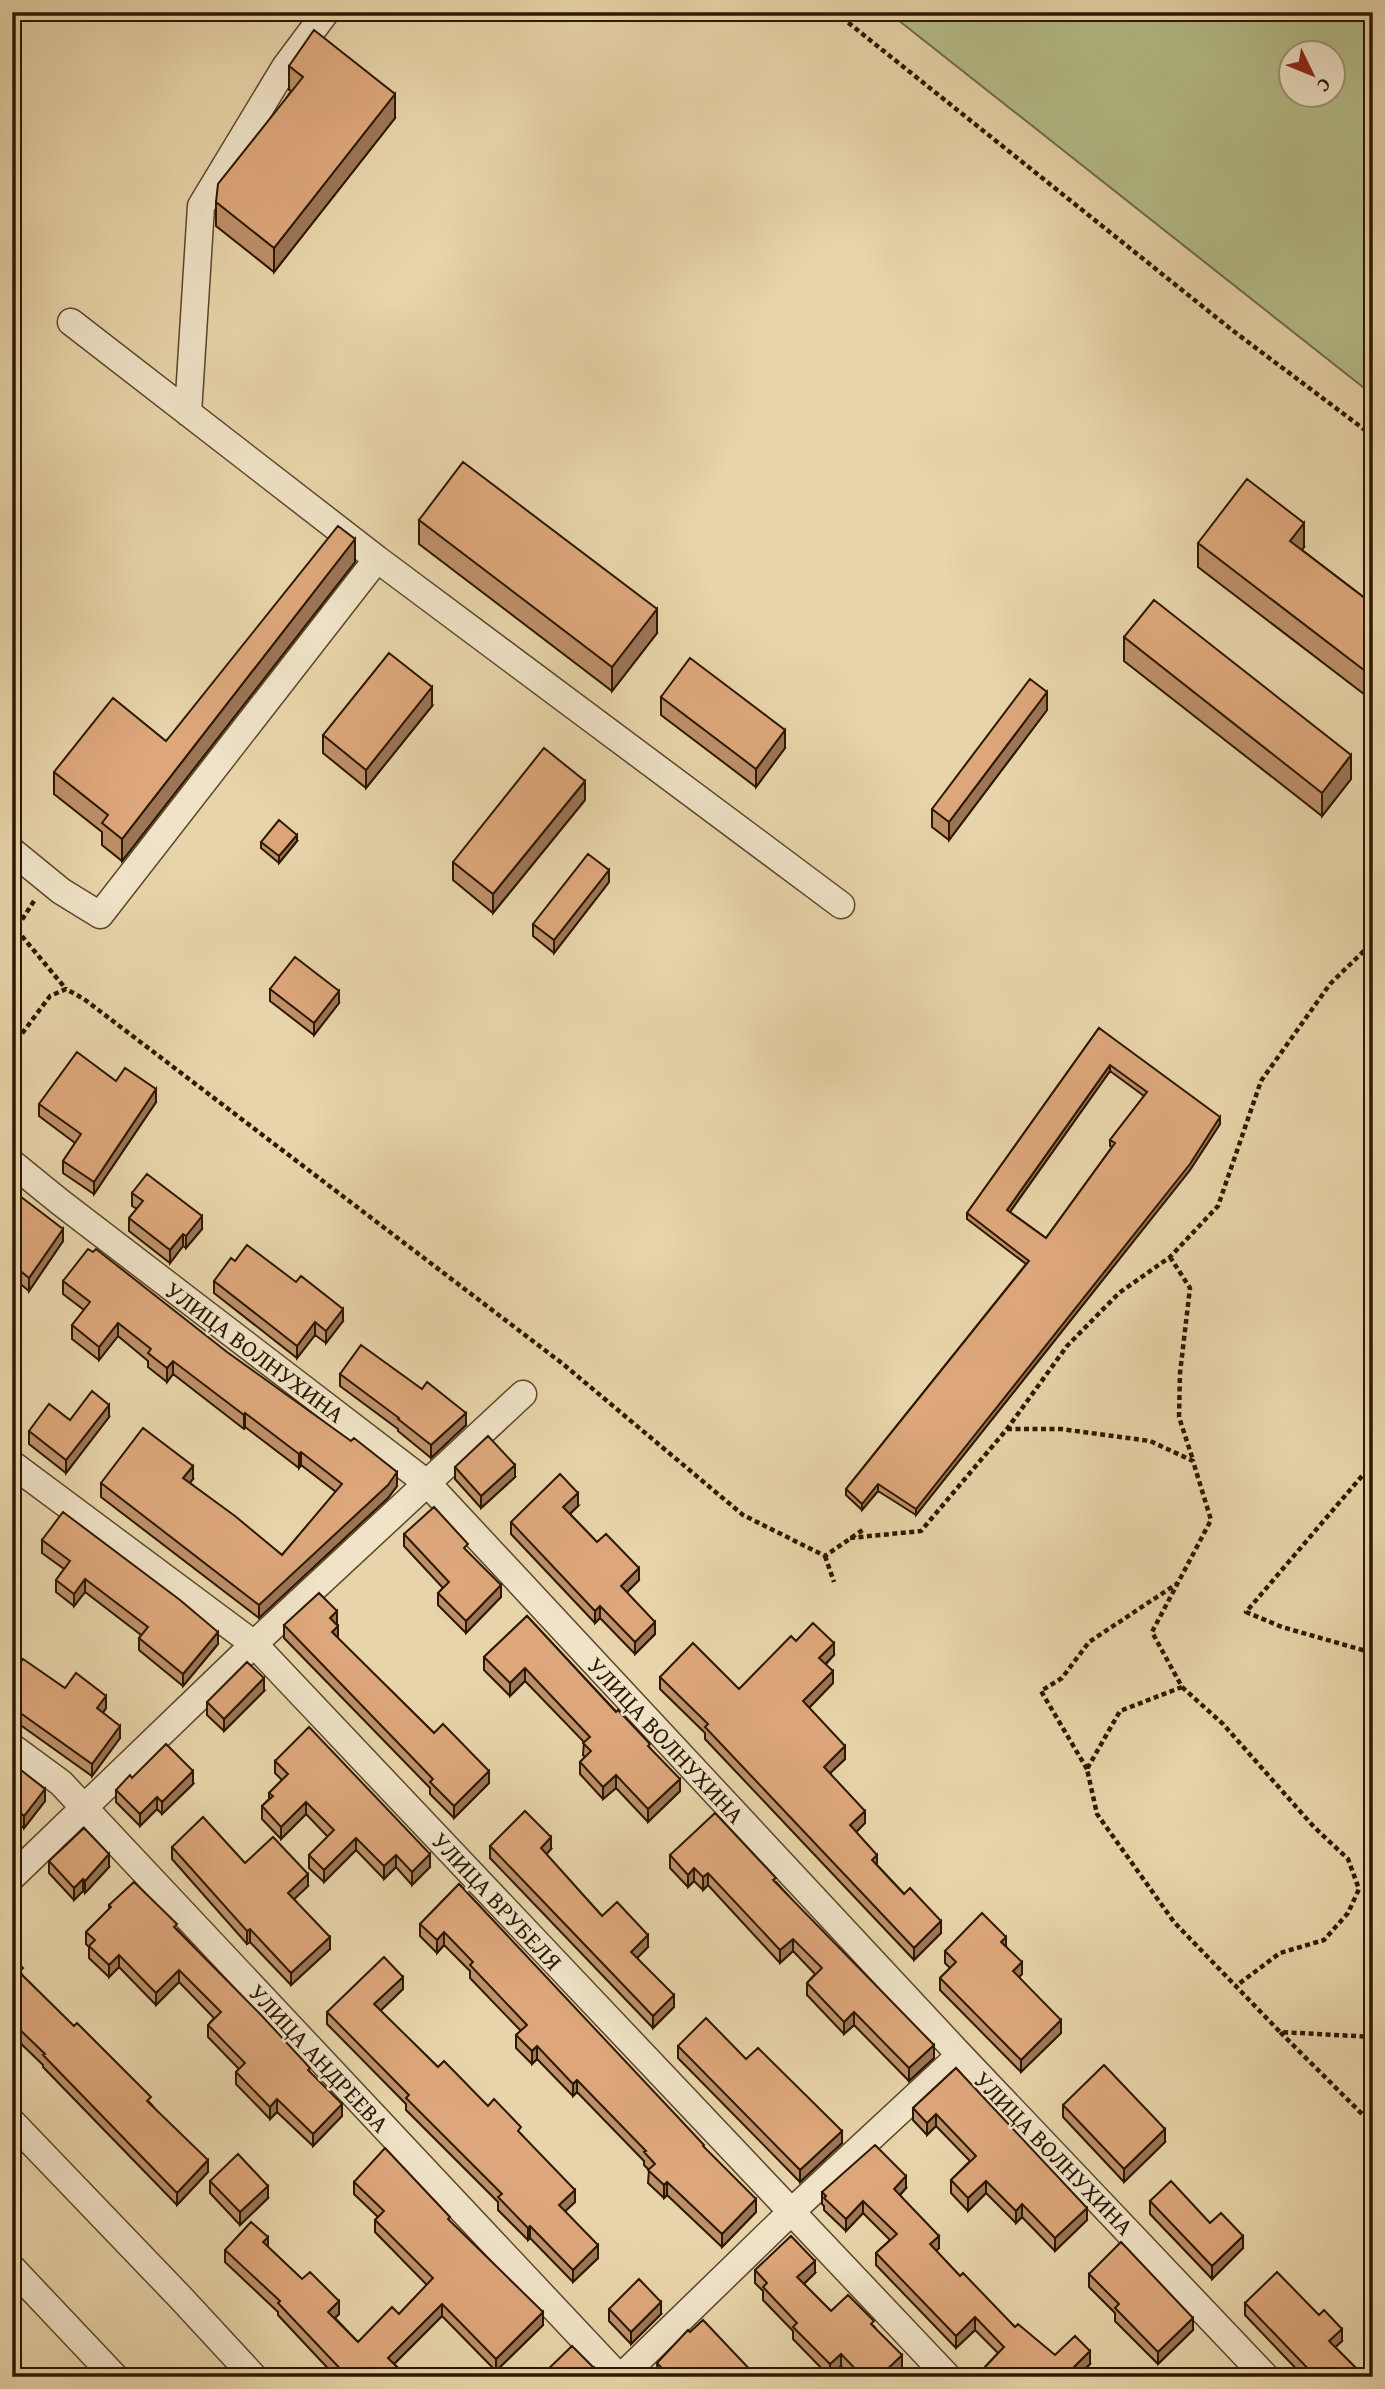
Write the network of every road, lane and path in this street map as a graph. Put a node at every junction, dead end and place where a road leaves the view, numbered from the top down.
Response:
1 (326, 12) edge
2 (835, 12) edge
3 (71, 322) dead end
4 (188, 412) junction
5 (1373, 436) edge
6 (377, 559) junction
7 (12, 850) edge
8 (48, 880) junction
9 (841, 905) dead end
10 (1373, 942) edge
11 (66, 989) junction
12 (12, 1047) edge
13 (12, 1163) edge
14 (1170, 1257) junction
15 (523, 1394) dead end
16 (1007, 1429) junction
17 (1193, 1461) junction
18 (1373, 1463) edge
19 (12, 1464) edge
20 (428, 1484) junction
21 (864, 1529) dead end
22 (850, 1539) junction
23 (825, 1556) junction
24 (834, 1582) dead end
25 (1178, 1582) junction
26 (254, 1644) junction
27 (1373, 1653) edge
28 (1182, 1687) junction
29 (12, 1747) edge
30 (1087, 1769) junction
31 (84, 1807) junction
32 (12, 1877) edge
33 (1236, 1986) junction
34 (1280, 2032) junction
35 (1373, 2037) edge
36 (960, 2055) junction
37 (12, 2122) edge
38 (1373, 2125) edge
39 (791, 2212) junction
40 (12, 2268) edge
41 (115, 2377) edge
42 (254, 2377) edge
43 (620, 2377) edge
44 (948, 2377) edge
45 (1266, 2377) edge

1 - 4 street
2 - 5 path
3 - 4 street
4 - 6 street
6 - 8 street
6 - 9 street
7 - 8 street
8 - 11 path
10 - 14 path
11 - 12 path
11 - 23 path
13 - 20 street, УЛИЦА ВОЛНУХИНА
14 - 16 path
14 - 17 path
15 - 20 street
16 - 17 path
16 - 22 path
17 - 25 path
18 - 27 path
19 - 26 street, УЛИЦА ВРУБЕЛЯ
20 - 26 street
20 - 36 street, УЛИЦА ВОЛНУХИНА
21 - 22 path
22 - 23 path
23 - 24 path
25 - 28 path
25 - 30 path
26 - 31 street
26 - 39 street, УЛИЦА ВРУБЕЛЯ
28 - 30 path
28 - 33 path
29 - 31 street, УЛИЦА АНДРЕЕВА
30 - 33 path
31 - 32 street
31 - 43 street, УЛИЦА АНДРЕЕВА
33 - 34 path
34 - 35 path
34 - 38 path
36 - 39 street
36 - 45 street, УЛИЦА ВОЛНУХИНА
37 - 42 street
39 - 43 street
39 - 44 street, УЛИЦА ВРУБЕЛЯ
40 - 41 street

